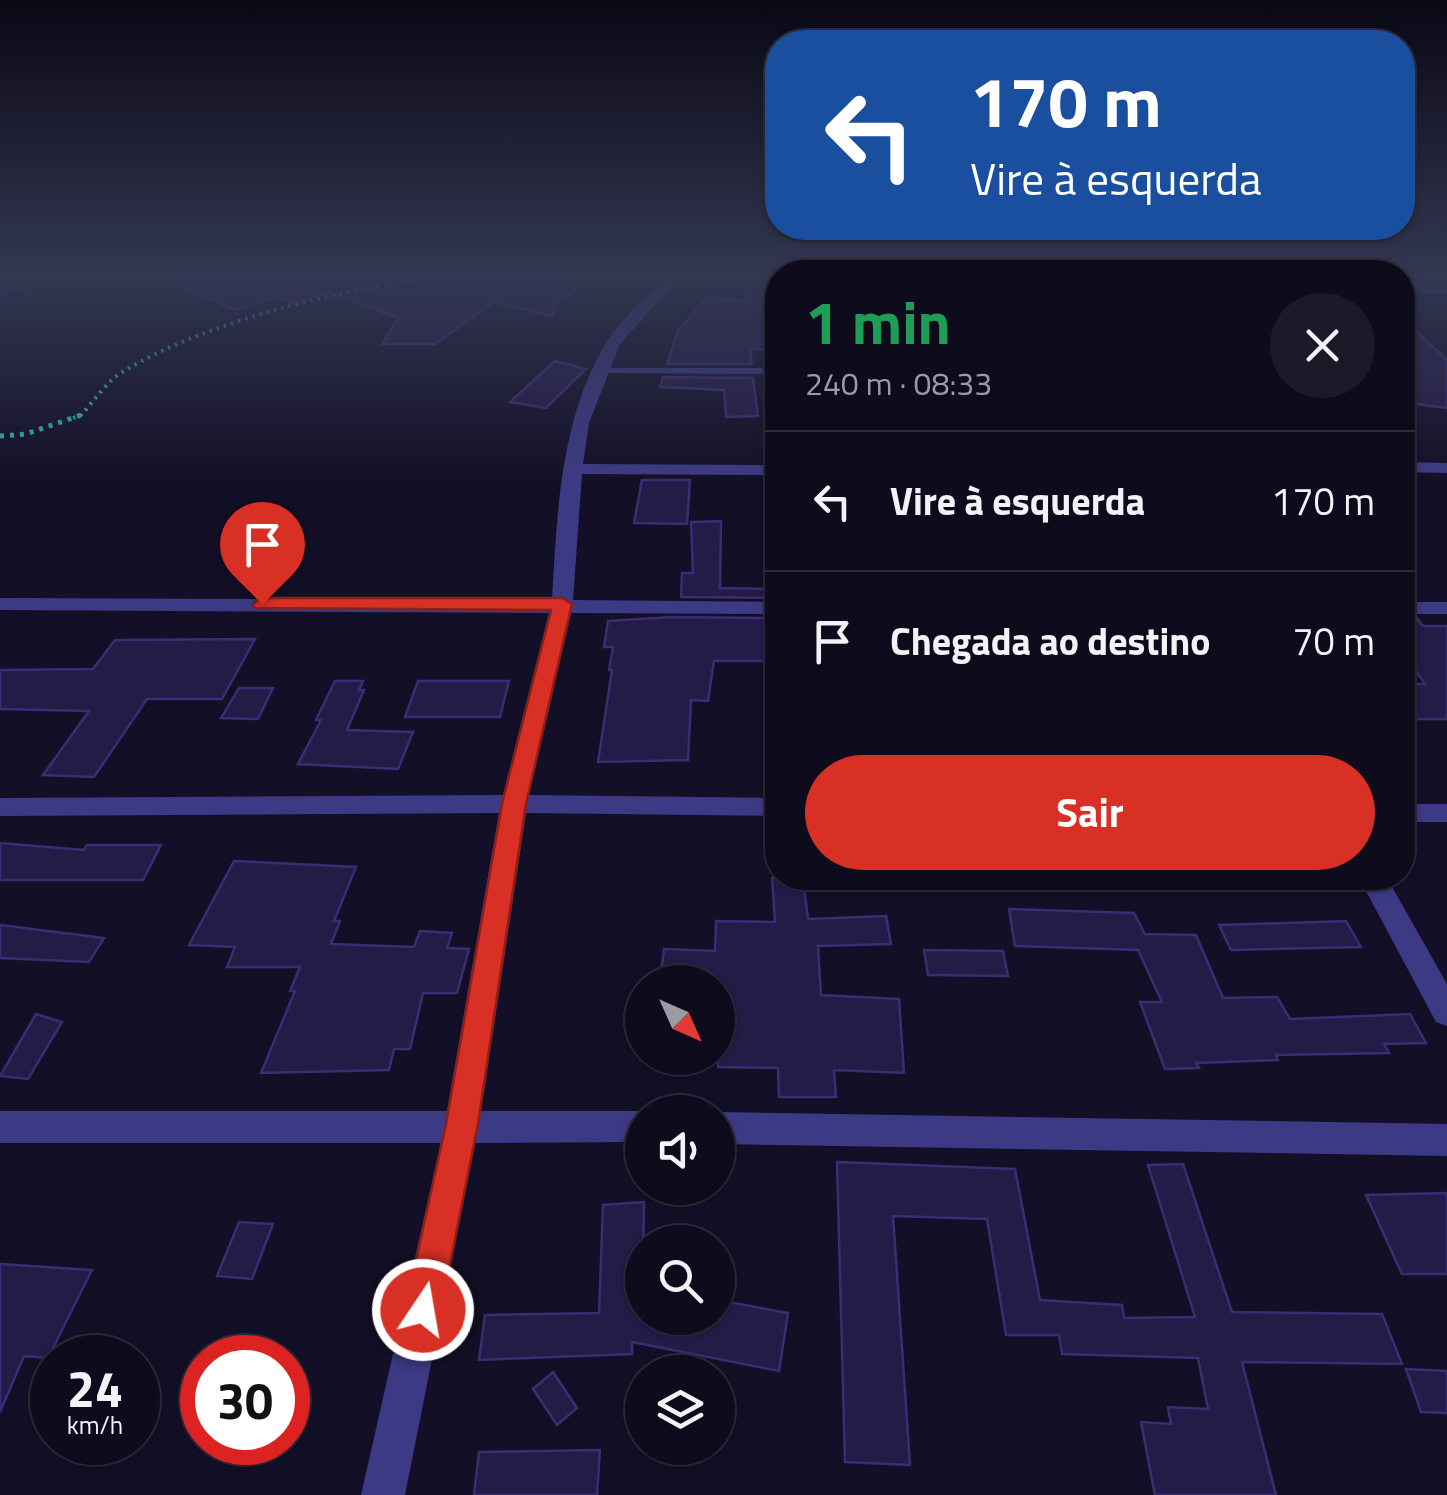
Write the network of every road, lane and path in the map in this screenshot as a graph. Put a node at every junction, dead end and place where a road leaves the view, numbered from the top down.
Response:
1 (180, 344) edge
2 (615, 344) edge
3 (604, 370) junction
4 (765, 371) edge
5 (0, 436) edge
6 (1415, 467) edge
7 (1447, 468) edge
8 (574, 469) junction
9 (765, 470) edge
10 (0, 604) edge
11 (562, 604) junction
12 (765, 608) edge
13 (1415, 608) edge
14 (1447, 608) edge
15 (514, 804) junction
16 (0, 807) edge
17 (765, 807) edge
18 (1447, 813) edge
19 (1415, 814) edge
20 (1380, 890) edge
21 (1447, 1013) edge
22 (462, 1124) junction
23 (0, 1126) edge
24 (625, 1127) edge
25 (735, 1128) edge
26 (1447, 1140) edge
27 (383, 1495) edge

1 - 5 path
2 - 3 street
3 - 4 lane
3 - 8 street
6 - 7 street
8 - 9 street
8 - 11 street
10 - 11 street
11 - 12 street
11 - 15 street
13 - 14 street
15 - 16 street
15 - 17 street
15 - 22 street
18 - 19 street
20 - 21 street
22 - 23 street
22 - 24 street
22 - 27 street
25 - 26 street

